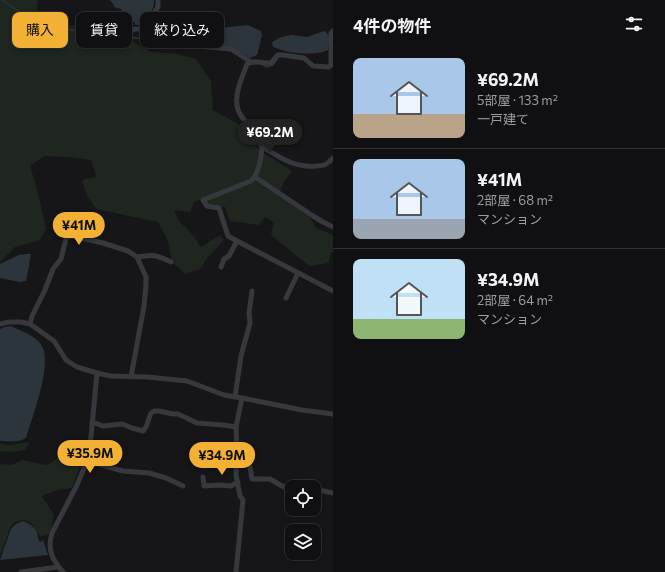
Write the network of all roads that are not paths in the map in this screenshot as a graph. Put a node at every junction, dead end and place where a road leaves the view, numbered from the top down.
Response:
1 (158, 0) edge
2 (155, 12) edge
3 (333, 31) edge
4 (213, 48) edge
5 (254, 62) junction
6 (261, 146) junction
7 (333, 158) edge
8 (255, 177) junction
9 (333, 227) edge
10 (237, 242) junction
11 (137, 257) junction
12 (171, 262) dead end
13 (220, 267) dead end
14 (298, 273) junction
15 (252, 291) dead end
16 (333, 291) edge
17 (286, 298) dead end
18 (0, 324) edge
19 (30, 324) junction
20 (97, 373) junction
21 (131, 377) junction
22 (235, 397) junction
23 (242, 398) junction
24 (333, 414) edge
25 (92, 422) junction
26 (236, 427) junction
27 (87, 462) junction
28 (250, 467) dead end
29 (203, 477) dead end
30 (238, 482) junction
31 (183, 486) dead end
32 (285, 487) edge
33 (321, 490) edge
34 (333, 493) edge
35 (58, 567) junction
36 (21, 572) edge
37 (63, 572) edge
38 (236, 572) edge

1 - 2 street
3 - 5 street
4 - 5 street
5 - 6 street
6 - 7 street
6 - 8 street
8 - 9 street
8 - 10 street
10 - 13 street
10 - 14 street
11 - 12 street
11 - 19 street
11 - 21 street
14 - 16 street
14 - 17 street
15 - 22 street
18 - 19 street
19 - 20 street
20 - 21 street
20 - 25 street
21 - 22 street
22 - 23 street
23 - 24 street
23 - 26 street
25 - 26 street
25 - 27 street
26 - 30 street
27 - 31 street
27 - 35 street
28 - 32 street
29 - 30 street
30 - 38 street
33 - 34 street
35 - 36 street
35 - 37 street

